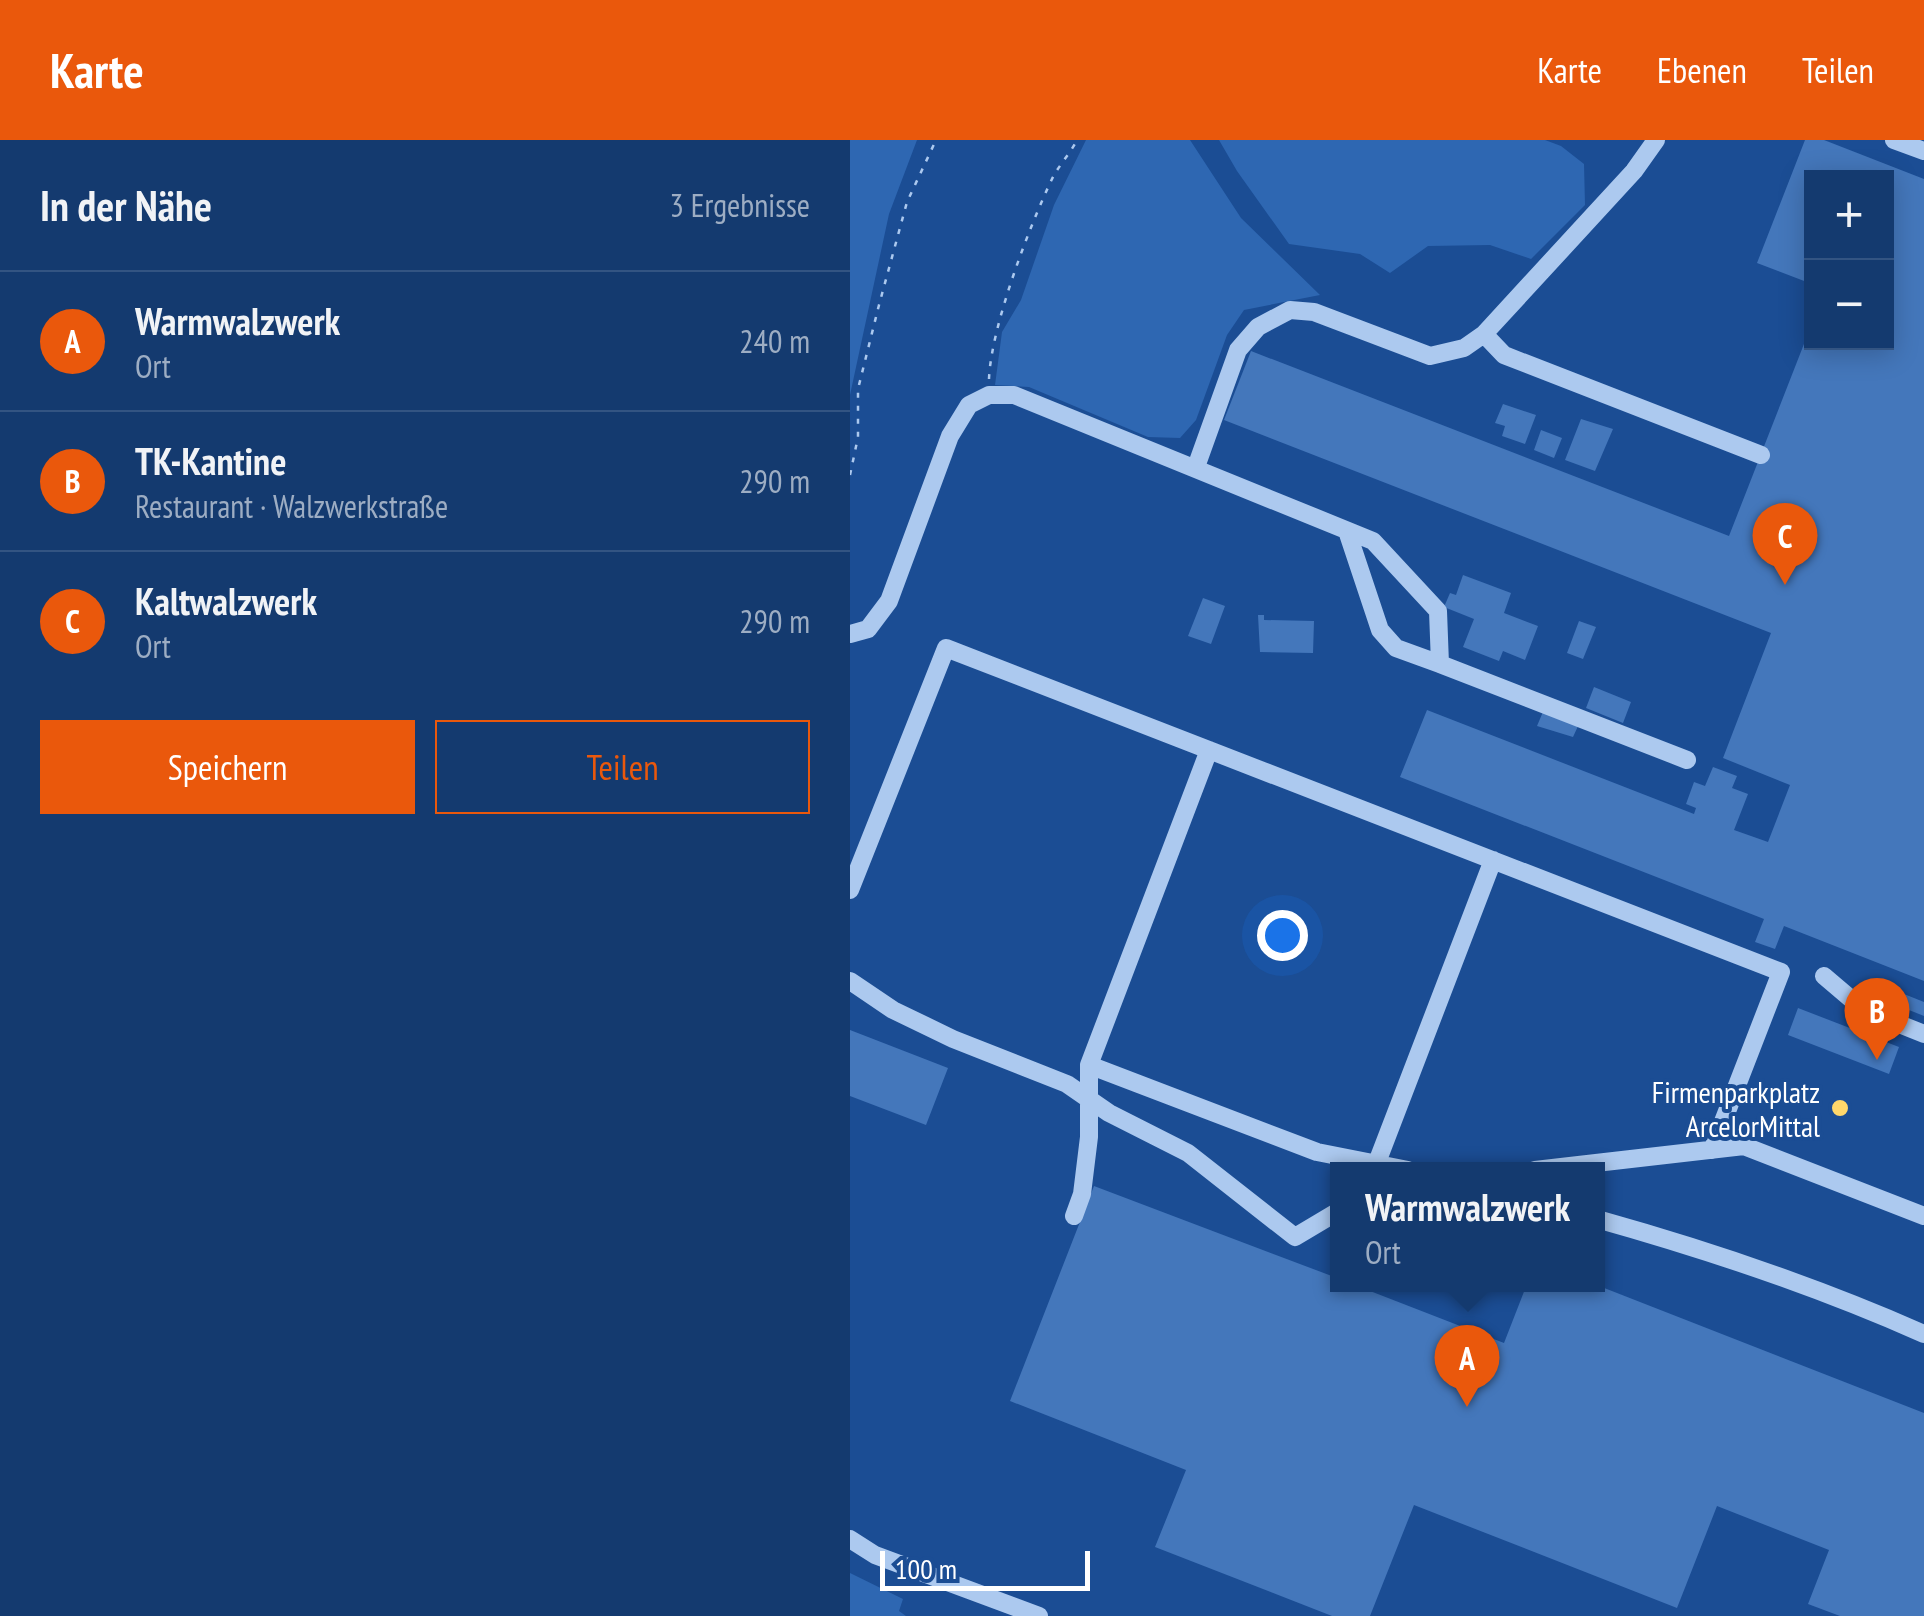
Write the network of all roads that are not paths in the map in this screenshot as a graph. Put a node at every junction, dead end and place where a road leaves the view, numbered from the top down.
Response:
1 (1656, 140) edge
2 (1894, 140) edge
3 (1924, 151) edge
4 (1484, 334) junction
5 (1761, 455) dead end
6 (1196, 467) junction
7 (1346, 532) junction
8 (850, 634) edge
9 (1440, 664) junction
10 (1209, 750) junction
11 (1687, 760) dead end
12 (1493, 860) junction
13 (850, 890) edge
14 (1824, 976) dead end
15 (850, 980) edge
16 (1924, 1034) edge
17 (1089, 1065) junction
18 (1089, 1100) junction
19 (1712, 1150) junction
20 (1359, 1162) edge
21 (1378, 1162) edge
22 (1605, 1162) edge
23 (1074, 1216) dead end
24 (1330, 1216) edge
25 (1924, 1216) edge
26 (1605, 1221) edge
27 (1924, 1334) edge
28 (850, 1540) edge
29 (1039, 1616) edge

1 - 4 street
2 - 3 street
4 - 5 street
4 - 6 street
6 - 7 street
6 - 8 street
7 - 9 street
7 - 9 street
9 - 11 street
10 - 12 street
10 - 13 street
10 - 17 street
12 - 19 street
12 - 21 street
14 - 16 street
15 - 18 street
17 - 18 street
17 - 20 street
18 - 23 street
18 - 24 street
19 - 22 street
19 - 25 street
26 - 27 street
28 - 29 street

